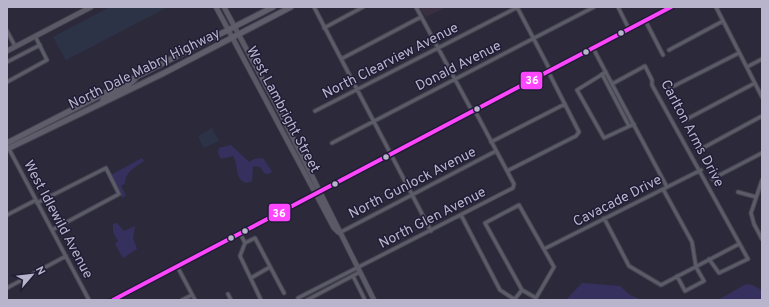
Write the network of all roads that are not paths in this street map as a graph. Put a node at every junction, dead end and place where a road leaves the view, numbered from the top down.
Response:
1 (91, 7) edge
2 (216, 7) edge
3 (224, 7) edge
4 (273, 7) edge
5 (291, 7) edge
6 (314, 7) edge
7 (363, 7) edge
8 (416, 7) edge
9 (518, 7) edge
10 (594, 7) edge
11 (618, 7) edge
12 (671, 7) edge
13 (716, 7) edge
14 (421, 17) junction
15 (645, 20) junction
16 (723, 21) junction
17 (235, 26) junction
18 (324, 28) junction
19 (229, 29) junction
20 (629, 29) junction
21 (7, 32) edge
22 (239, 34) junction
23 (35, 36) junction
24 (233, 37) junction
25 (534, 39) junction
26 (40, 45) junction
27 (15, 46) junction
28 (438, 47) junction
29 (593, 48) junction
30 (669, 50) dead end
31 (7, 51) edge
32 (739, 53) junction
33 (663, 54) dead end
34 (762, 58) edge
35 (341, 59) junction
36 (7, 62) edge
37 (747, 66) junction
38 (154, 67) junction
39 (549, 70) junction
40 (606, 72) junction
41 (602, 74) junction
42 (138, 76) junction
43 (456, 79) junction
44 (7, 82) edge
45 (143, 82) junction
46 (755, 83) junction
47 (612, 84) junction
48 (357, 89) junction
49 (668, 89) dead end
50 (762, 97) edge
51 (100, 103) junction
52 (565, 104) junction
53 (80, 105) junction
54 (473, 110) junction
55 (315, 111) dead end
56 (72, 116) junction
57 (762, 116) edge
58 (55, 118) junction
59 (687, 119) dead end
60 (374, 121) junction
61 (634, 124) junction
62 (629, 126) junction
63 (47, 129) junction
64 (20, 136) junction
65 (491, 142) junction
66 (7, 143) edge
67 (332, 143) dead end
68 (8, 149) edge
69 (701, 149) dead end
70 (496, 151) junction
71 (762, 153) edge
72 (391, 154) junction
73 (701, 170) junction
74 (507, 171) junction
75 (712, 179) dead end
76 (762, 180) edge
77 (665, 188) junction
78 (317, 192) junction
79 (738, 192) dead end
80 (412, 195) junction
81 (756, 197) junction
82 (37, 202) junction
83 (461, 214) junction
84 (7, 215) edge
85 (604, 218) junction
86 (52, 230) junction
87 (431, 231) junction
88 (240, 233) junction
89 (339, 233) junction
90 (762, 240) edge
91 (245, 243) junction
92 (739, 244) junction
93 (544, 249) junction
94 (66, 256) junction
95 (709, 259) junction
96 (177, 266) junction
97 (270, 267) junction
98 (696, 267) junction
99 (359, 270) junction
100 (352, 276) junction
101 (677, 276) junction
102 (251, 278) junction
103 (7, 288) edge
104 (522, 290) junction
105 (284, 293) dead end
106 (228, 294) dead end
107 (192, 295) junction
108 (316, 295) junction
109 (298, 298) dead end
110 (89, 300) edge
111 (113, 300) edge
112 (182, 300) edge
113 (195, 300) edge
114 (231, 300) edge
115 (261, 300) edge
116 (307, 300) edge
117 (318, 300) edge
118 (365, 300) edge
119 (374, 300) edge
120 (514, 300) edge

1 - 23 street
2 - 19 street, West Lambright Street
3 - 17 street, West Lambright Street
4 - 17 main road, North Dale Mabry Highway
5 - 22 main road, North Dale Mabry Highway
6 - 18 street
7 - 18 street
8 - 14 street
9 - 25 street
9 - 28 street, North Clearview Avenue
10 - 25 street, Donald Avenue
11 - 20 street
12 - 15 street
13 - 16 street
14 - 28 street
14 - 35 street
15 - 20 street
15 - 33 street
16 - 30 street
16 - 32 street
17 - 19 main road, North Dale Mabry Highway
17 - 22 street, West Lambright Street
18 - 35 street
19 - 24 street, West Lambright Street
19 - 38 main road, North Dale Mabry Highway
20 - 29 street
21 - 27 street
22 - 24 main road, North Dale Mabry Highway
22 - 78 street, West Lambright Street
23 - 26 street
23 - 27 street
24 - 45 main road, North Dale Mabry Highway
24 - 78 street, West Lambright Street
25 - 39 street
25 - 43 street, Donald Avenue
26 - 36 street
26 - 44 street
27 - 31 street
28 - 43 street
28 - 48 street, North Clearview Avenue
29 - 39 street
29 - 40 street
32 - 37 street
32 - 49 street
34 - 37 street
35 - 48 street
37 - 46 street
38 - 42 main road, North Dale Mabry Highway
38 - 45 main road
39 - 52 street
39 - 54 street
40 - 41 street
40 - 47 street
41 - 62 street
41 - 62 street
42 - 51 main road
42 - 53 main road, North Dale Mabry Highway
43 - 54 street
43 - 60 street, Donald Avenue
45 - 51 main road, North Dale Mabry Highway
46 - 50 street
46 - 59 street
47 - 61 street
47 - 73 street, Carlton Arms Drive
48 - 55 street, North Clearview Avenue
48 - 60 street
51 - 56 main road, North Dale Mabry Highway
52 - 65 street, North Gunlock Avenue
52 - 74 street
53 - 56 main road
53 - 58 main road, North Dale Mabry Highway
54 - 65 street
54 - 72 street
56 - 63 main road, North Dale Mabry Highway
57 - 69 street
58 - 63 main road
58 - 64 main road, North Dale Mabry Highway
60 - 67 street, Donald Avenue
60 - 72 street
61 - 62 street
61 - 77 street
63 - 68 main road, North Dale Mabry Highway
64 - 66 main road, North Dale Mabry Highway
64 - 68 main road
65 - 70 street
68 - 82 street, West Idlewild Avenue
70 - 74 street
70 - 80 street, North Gunlock Avenue
71 - 75 street
72 - 78 street
72 - 80 street
73 - 77 street, Cavacade Drive
73 - 92 street, Carlton Arms Drive
74 - 83 street, North Glen Avenue
76 - 81 street
77 - 85 street, Cavacade Drive
77 - 98 street
78 - 88 street
78 - 89 street, West Lambright Street
79 - 81 street
80 - 87 street
80 - 89 street, North Gunlock Avenue
81 - 90 street
82 - 84 street
82 - 86 street, West Idlewild Avenue
82 - 86 street
83 - 87 street, North Glen Avenue
83 - 120 street
85 - 93 street, Cavacade Drive
85 - 101 street
86 - 94 street, West Idlewild Avenue
87 - 99 street, North Glen Avenue
88 - 91 street
88 - 96 street
89 - 99 street, West Lambright Street
91 - 97 street
91 - 102 street
92 - 95 street
92 - 95 street, Carlton Arms Drive
93 - 104 street
93 - 104 street
94 - 103 street
94 - 110 street, West Idlewild Avenue
95 - 98 street
96 - 107 street
96 - 111 street
97 - 102 street
97 - 105 street
98 - 101 street
98 - 101 street
99 - 100 street
99 - 109 street
99 - 119 street, West Lambright Street
100 - 108 street
100 - 118 street
102 - 115 street
104 - 120 street
106 - 114 street
107 - 112 street
107 - 113 street
108 - 116 street
108 - 117 street

